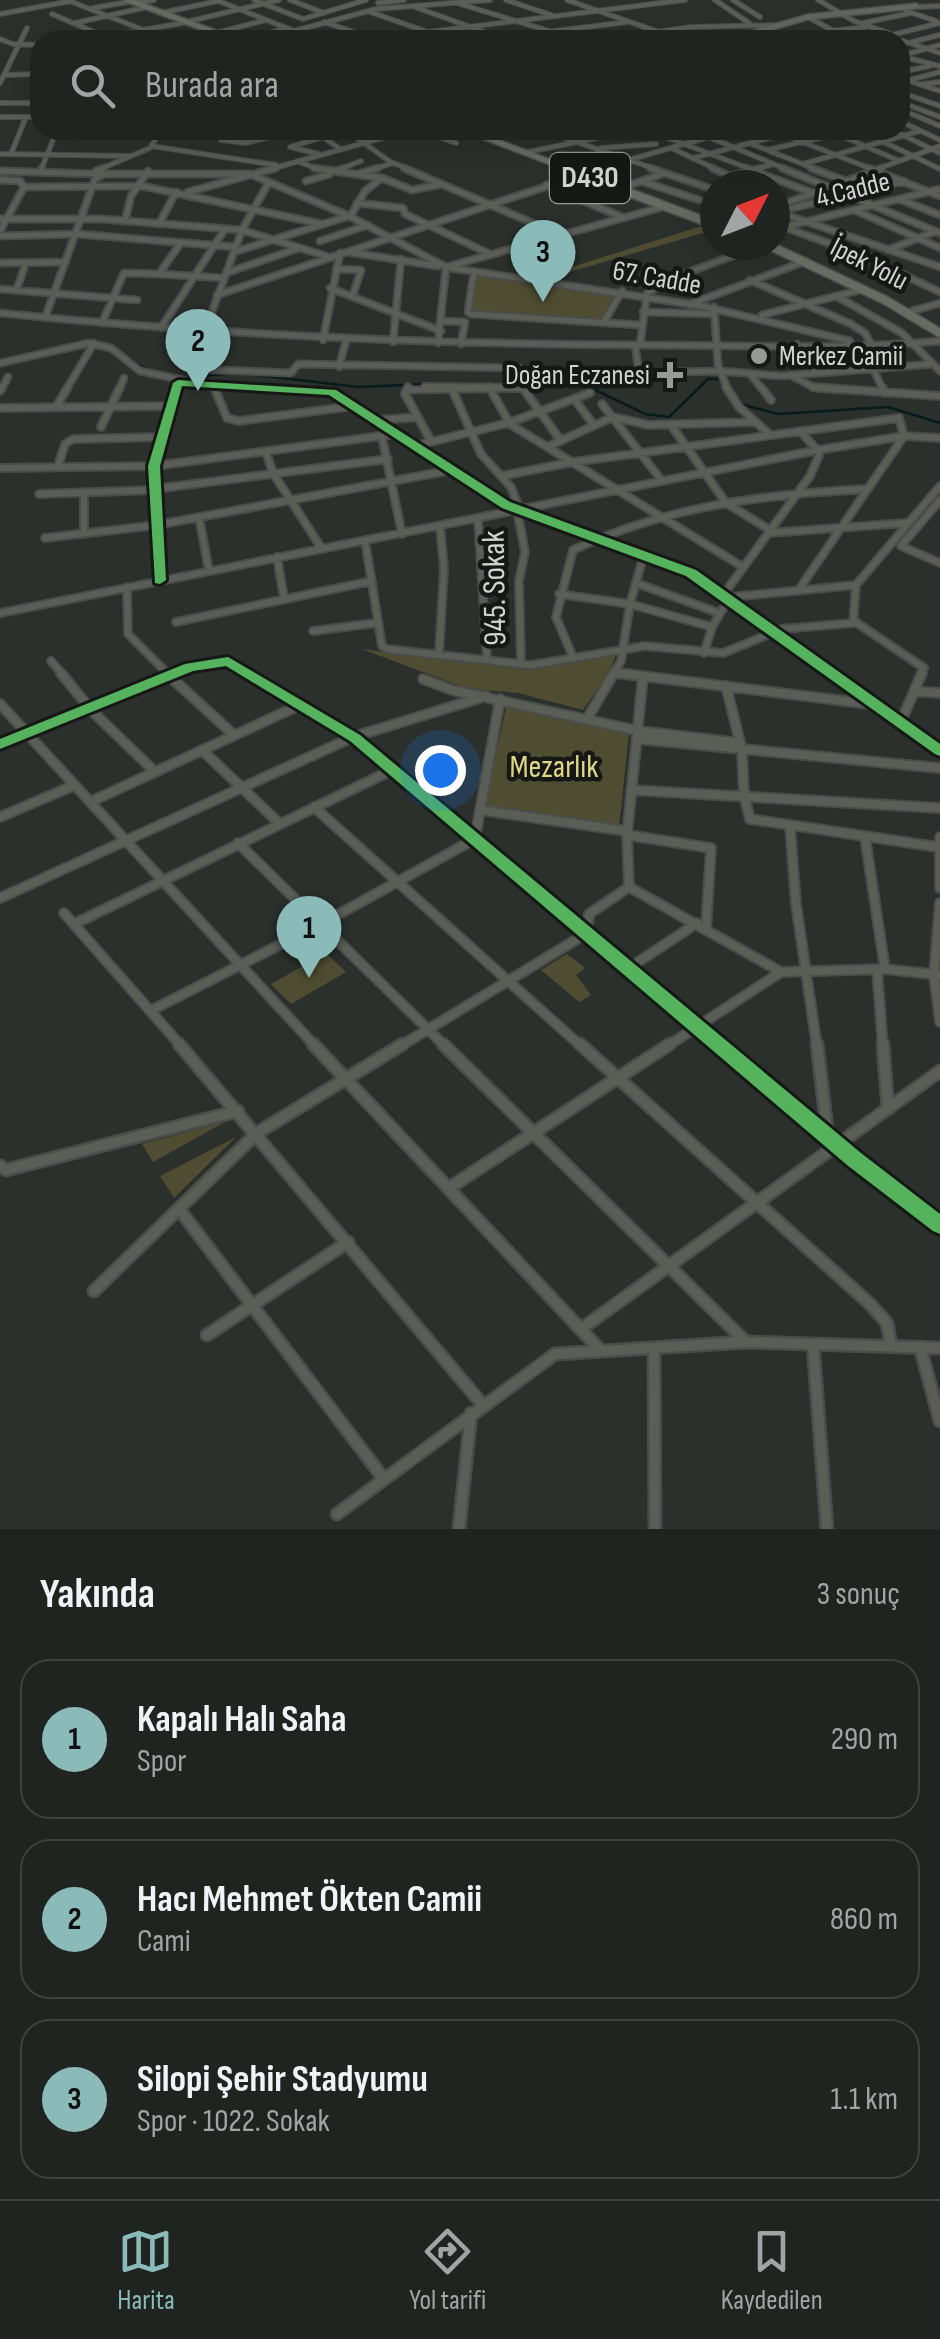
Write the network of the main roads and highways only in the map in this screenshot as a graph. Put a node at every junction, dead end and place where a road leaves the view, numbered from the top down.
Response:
1 (126, 1) edge
2 (919, 3) edge
3 (898, 8) junction
4 (842, 14) junction
5 (185, 22) junction
6 (206, 30) edge
7 (208, 30) edge
8 (764, 30) edge
9 (493, 140) edge
10 (499, 140) edge
11 (584, 174) junction
12 (700, 217) edge
13 (700, 218) edge
14 (790, 254) edge
15 (790, 255) edge
16 (940, 334) edge

1 - 5 highway
1 - 5 highway
2 - 3 main road
3 - 4 main road
3 - 4 main road
4 - 8 main road
5 - 6 highway
5 - 7 highway
9 - 11 highway, D430
10 - 11 highway, D430
11 - 12 highway, D430
11 - 13 highway, D430
14 - 16 highway
15 - 16 highway, İpek Yolu

